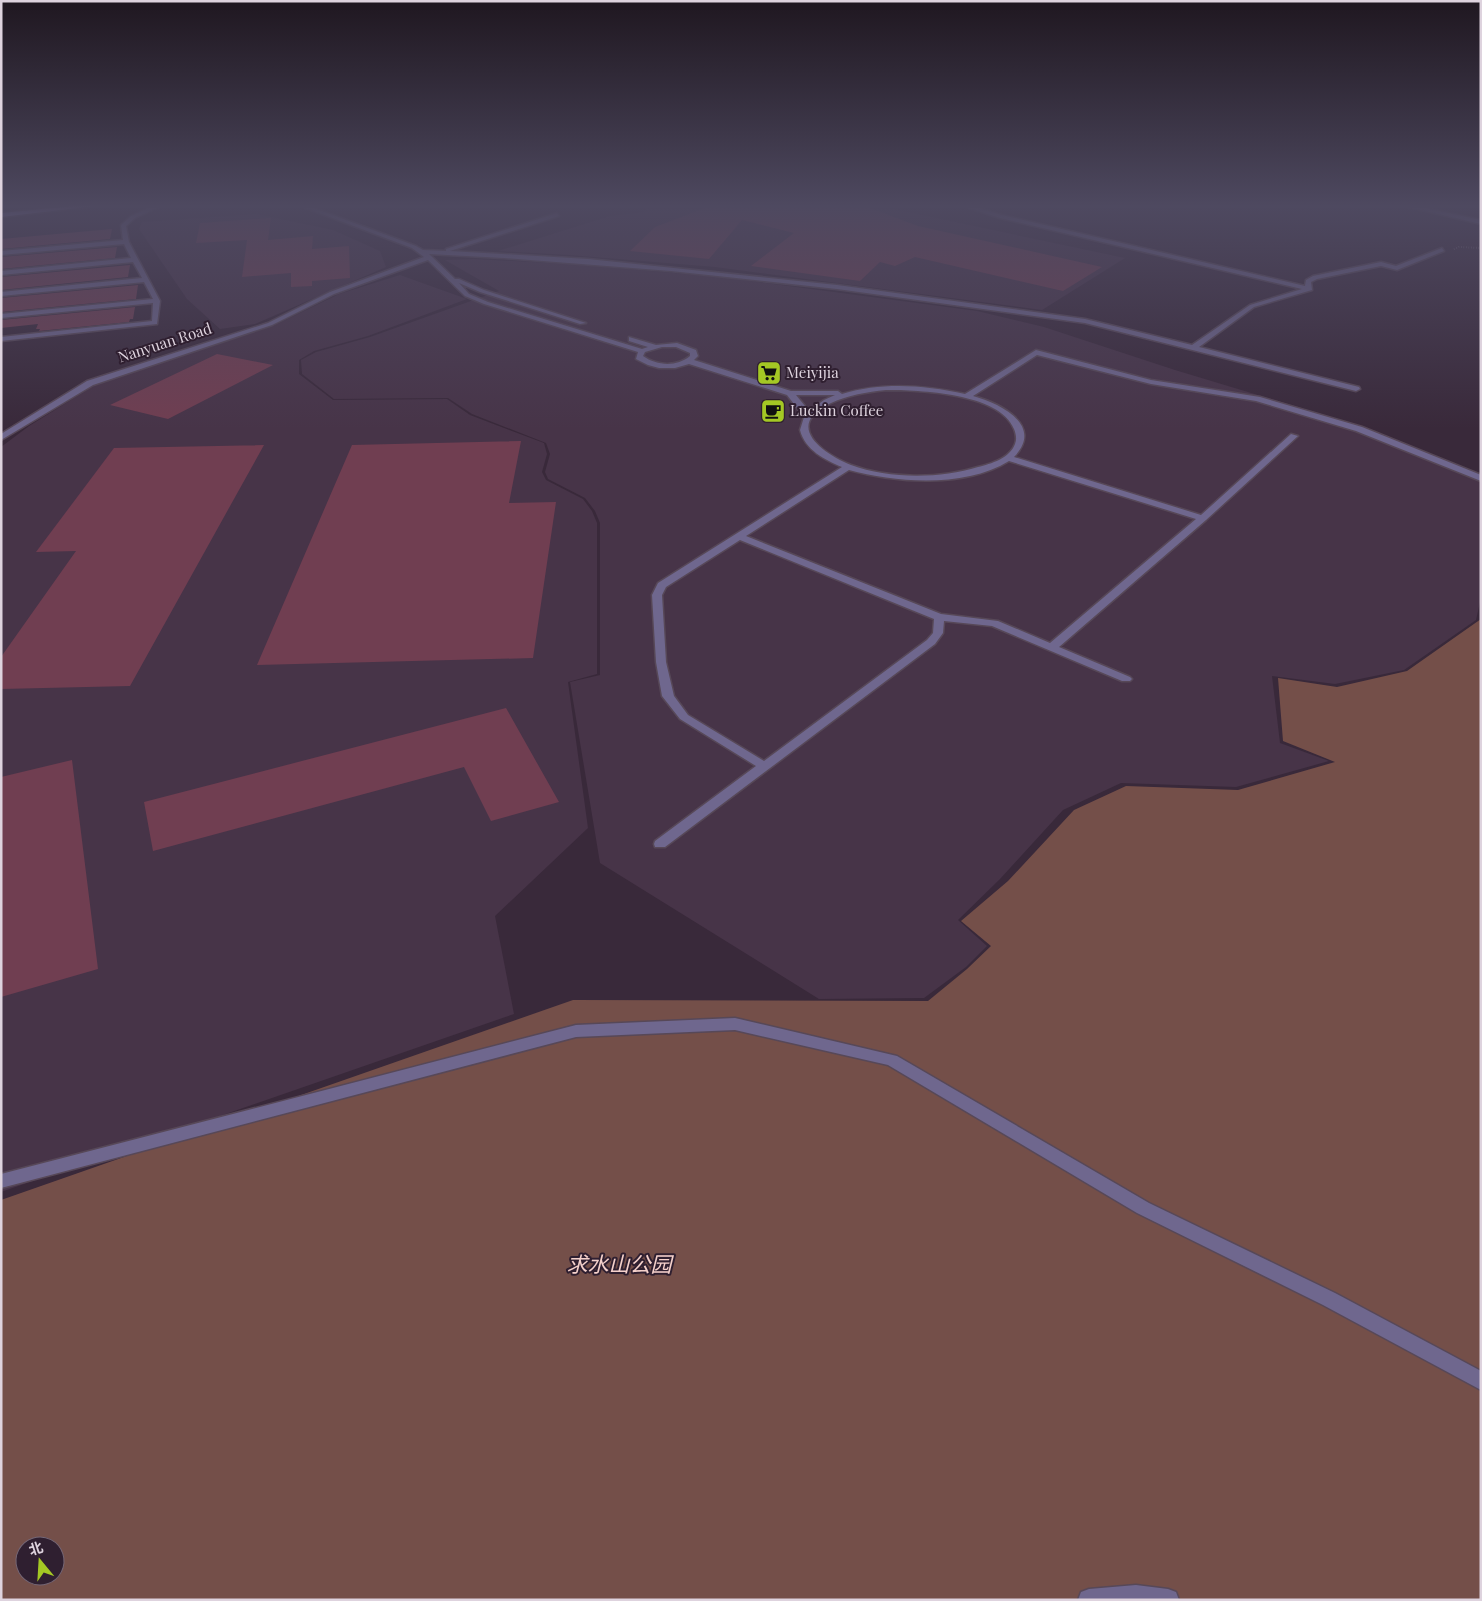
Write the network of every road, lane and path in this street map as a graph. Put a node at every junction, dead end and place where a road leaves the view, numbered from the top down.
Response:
1 (146, 280) joint
2 (368, 280) edge
3 (454, 280) edge
4 (457, 280) edge
5 (776, 280) edge
6 (1271, 280) edge
7 (1310, 280) edge
8 (1310, 289) junction
9 (1, 294) edge
10 (157, 301) junction
11 (1, 316) edge
12 (591, 326) dead end
13 (618, 335) dead end
14 (1, 339) edge
15 (654, 346) junction
16 (1196, 348) junction
17 (642, 351) junction
18 (688, 361) junction
19 (1356, 389) dead end
20 (790, 393) junction
21 (851, 393) junction
22 (967, 396) junction
23 (808, 416) junction
24 (1294, 436) dead end
25 (1, 438) edge
26 (1009, 458) junction
27 (848, 466) junction
28 (1481, 478) edge
29 (1203, 518) junction
30 (739, 536) junction
31 (939, 617) junction
32 (1051, 648) junction
33 (1126, 679) dead end
34 (764, 766) junction
35 (660, 844) dead end
36 (1, 1180) edge
37 (1481, 1381) edge
38 (1089, 1600) edge
39 (1168, 1600) edge

1 - 9 street
1 - 10 street
2 - 25 street, Nanyuan Road
3 - 17 street
4 - 12 street
5 - 16 street
6 - 8 street
7 - 8 street
8 - 16 street
10 - 11 street
10 - 14 street
13 - 15 street
15 - 17 street
15 - 18 street
16 - 19 street
17 - 18 street
18 - 20 street
20 - 21 street
20 - 23 street
21 - 22 street
21 - 23 street
22 - 26 street
22 - 28 street
23 - 27 street
24 - 29 street
26 - 27 street
26 - 29 street
27 - 30 street
29 - 32 street
30 - 31 street
30 - 34 street
31 - 32 street
31 - 34 street
32 - 33 street
34 - 35 street
36 - 37 street
38 - 39 street

